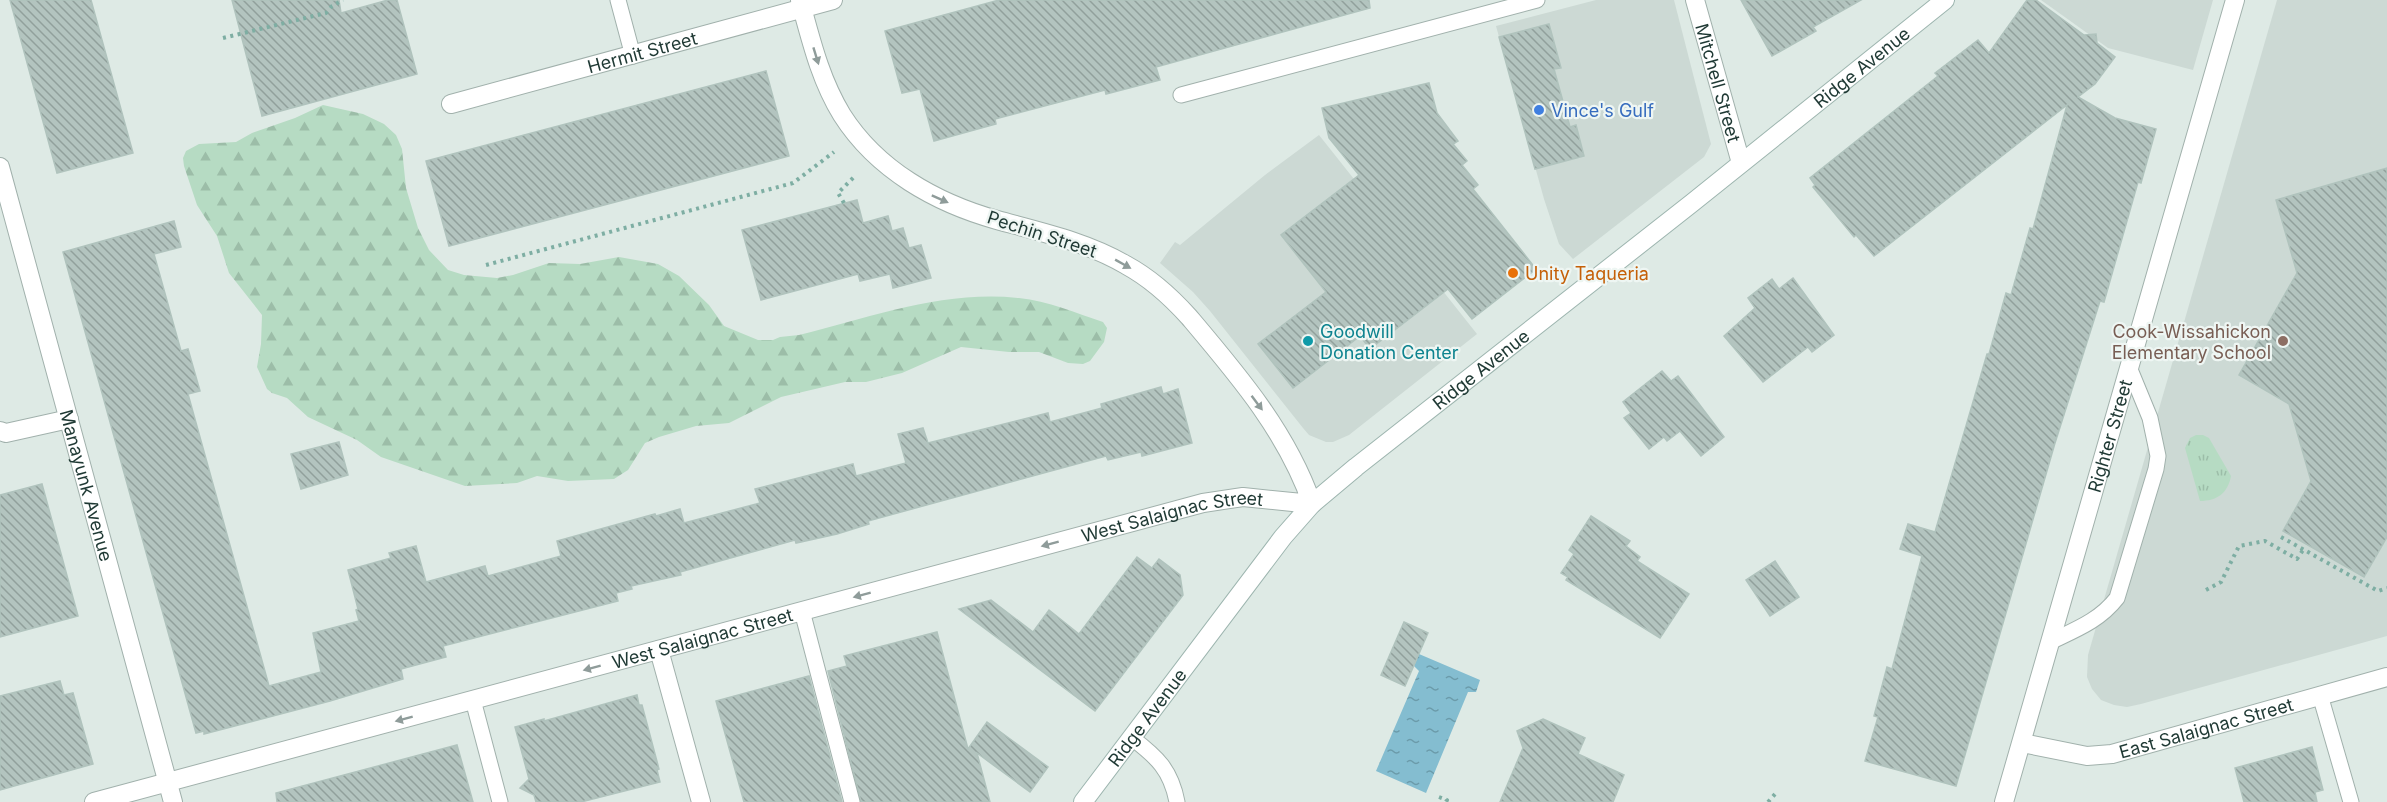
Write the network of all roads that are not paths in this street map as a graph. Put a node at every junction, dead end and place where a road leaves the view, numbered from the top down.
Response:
1 (618, 0) edge
2 (833, 0) edge
3 (1537, 0) edge
4 (1695, 0) edge
5 (1945, 0) edge
6 (2235, 0) edge
7 (801, 4) edge
8 (633, 56) junction
9 (1181, 95) dead end
10 (451, 104) dead end
11 (1741, 163) junction
12 (0, 167) edge
13 (2129, 368) junction
14 (69, 419) junction
15 (0, 432) edge
16 (1312, 504) junction
17 (802, 611) junction
18 (2052, 641) junction
19 (659, 650) junction
20 (2387, 676) edge
21 (2320, 695) junction
22 (473, 700) junction
23 (1132, 738) junction
24 (2022, 744) junction
25 (167, 781) junction
26 (94, 802) edge
27 (173, 802) edge
28 (500, 802) edge
29 (701, 802) edge
30 (852, 802) edge
31 (1083, 802) edge
32 (1177, 802) edge
33 (2004, 802) edge
34 (2351, 802) edge

1 - 8 lane
2 - 7 street, Hermit Street
3 - 9 lane
4 - 11 street, Mitchell Street
5 - 11 street, Ridge Avenue
6 - 13 street, Righter Street
7 - 8 street, Hermit Street
7 -> 16 street, Pechin Street
8 - 10 street, Hermit Street
11 - 16 street, Ridge Avenue
12 - 14 street, Manayunk Avenue
13 - 18 street, Righter Street
13 - 18 lane
14 - 15 street
14 - 25 street, Manayunk Avenue
16 -> 17 street, West Salaignac Street
16 - 23 street, Ridge Avenue
17 - 19 street, West Salaignac Street
17 - 30 lane
18 - 24 street, Righter Street
19 -> 22 street, West Salaignac Street
19 - 29 street
20 - 21 street, East Salaignac Street
21 - 24 street, East Salaignac Street
21 - 34 lane
22 -> 25 street, West Salaignac Street
22 - 28 lane
23 - 31 street, Ridge Avenue
23 - 32 lane
24 - 33 street, Righter Street
25 - 26 street, West Salaignac Street
25 - 27 street, Manayunk Avenue

